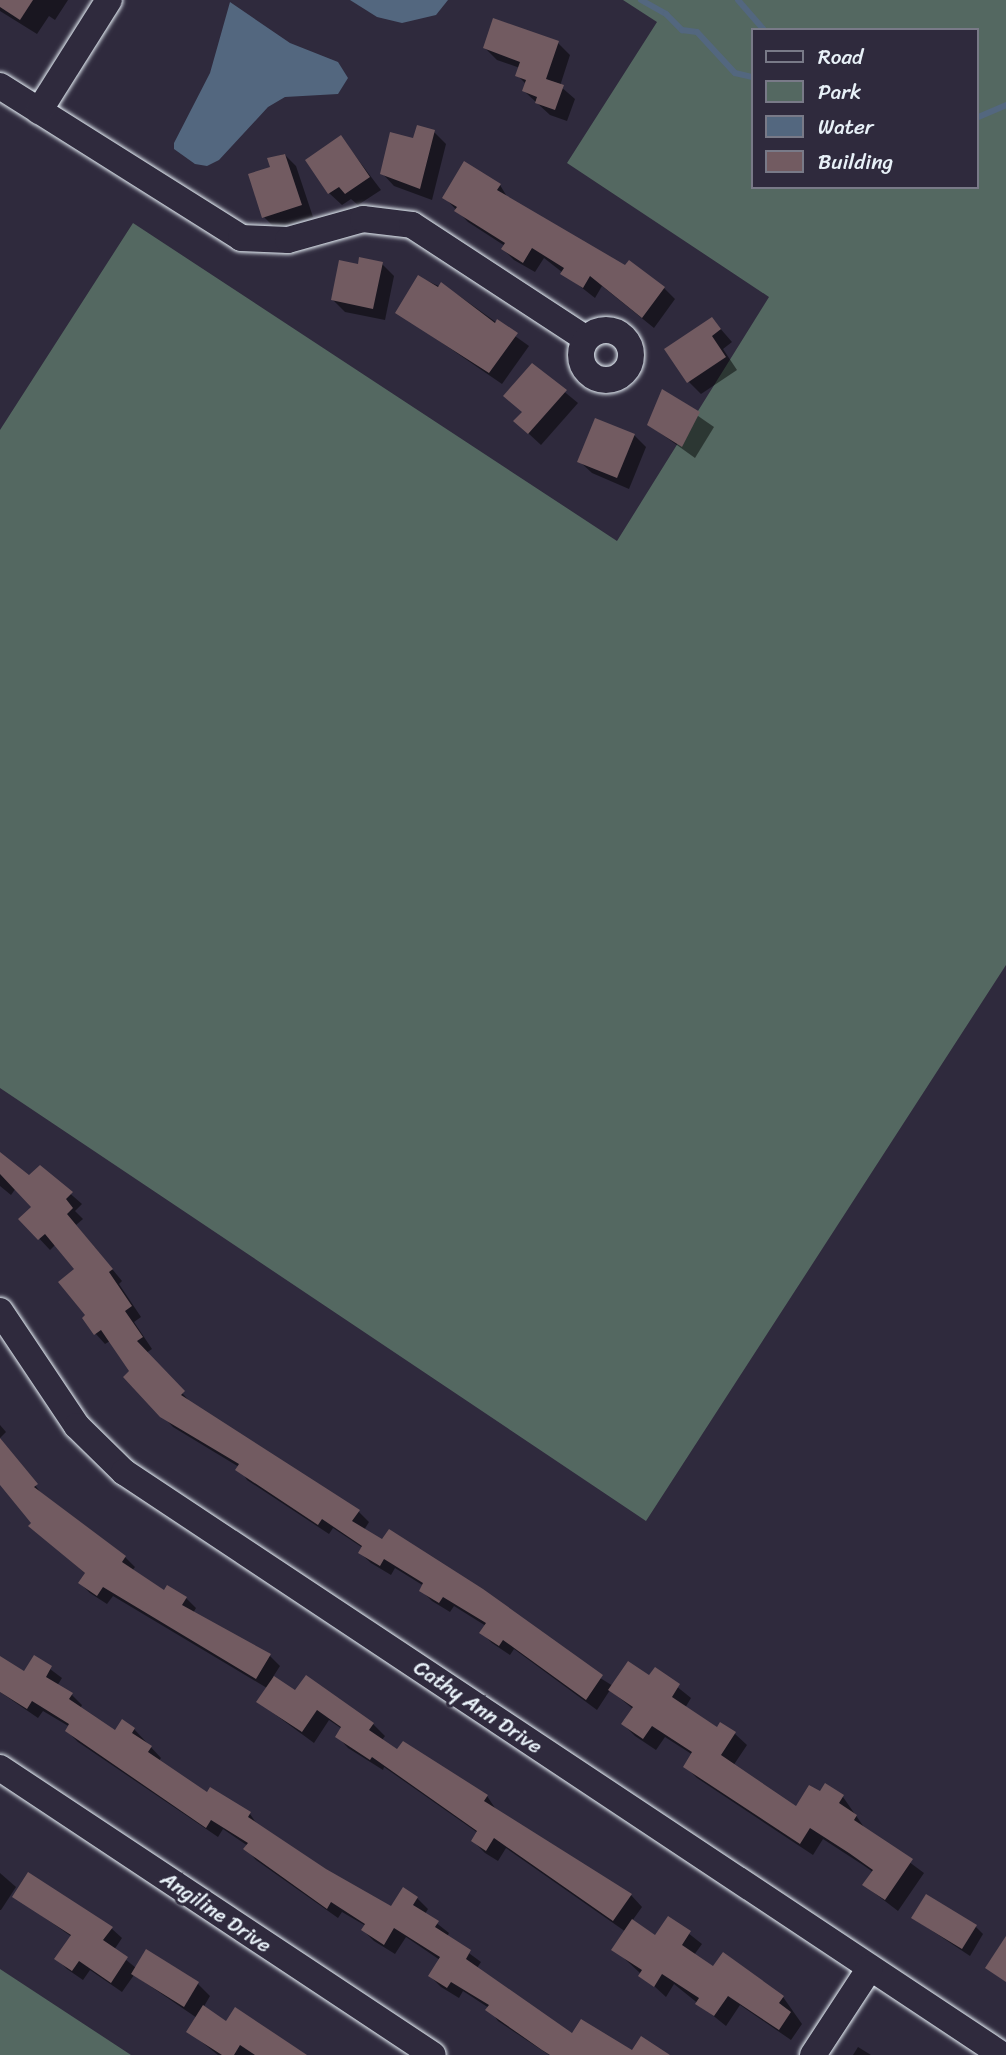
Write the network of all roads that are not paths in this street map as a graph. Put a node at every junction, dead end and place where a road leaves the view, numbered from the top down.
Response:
1 (109, 0) edge
2 (0, 86) edge
3 (39, 111) junction
4 (586, 339) dead end
5 (0, 1311) edge
6 (0, 1768) edge
7 (870, 1968) junction
8 (433, 2055) edge
9 (813, 2055) edge
10 (1002, 2055) edge

1 - 3 street
2 - 3 street
3 - 4 street
5 - 7 street, Cathy Ann Drive
6 - 8 street, Angiline Drive
7 - 9 street
7 - 10 street, Cathy Ann Drive

